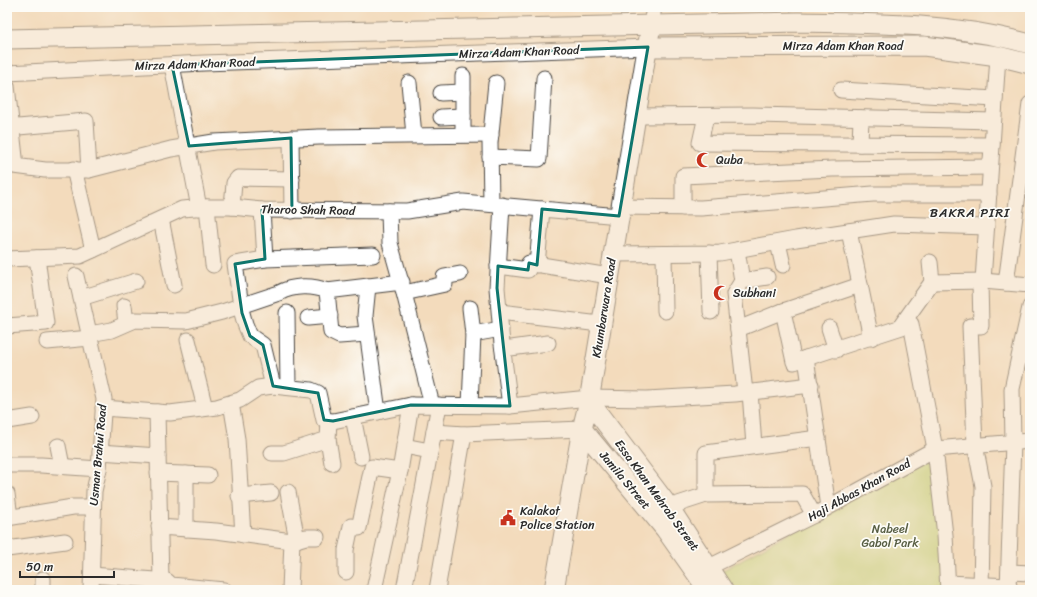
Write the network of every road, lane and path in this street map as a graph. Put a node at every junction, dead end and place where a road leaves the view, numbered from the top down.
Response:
1 (653, 16) edge
2 (7, 39) edge
3 (1030, 44) edge
4 (648, 47) junction
5 (998, 56) junction
6 (1030, 64) edge
7 (172, 65) junction
8 (7, 73) edge
9 (463, 76) dead end
10 (544, 78) dead end
11 (409, 83) dead end
12 (496, 83) dead end
13 (7, 86) edge
14 (841, 90) dead end
15 (463, 92) junction
16 (441, 93) dead end
17 (995, 99) junction
18 (1030, 104) edge
19 (463, 116) junction
20 (636, 116) junction
21 (706, 116) junction
22 (441, 117) dead end
23 (861, 118) junction
24 (993, 121) junction
25 (9, 128) edge
26 (463, 134) junction
27 (414, 135) junction
28 (491, 135) junction
29 (291, 138) junction
30 (860, 144) junction
31 (992, 145) junction
32 (189, 146) junction
33 (490, 157) junction
34 (12, 166) edge
35 (990, 167) junction
36 (81, 170) junction
37 (292, 179) junction
38 (989, 194) junction
39 (497, 205) junction
40 (232, 207) junction
41 (203, 208) junction
42 (683, 208) junction
43 (542, 209) junction
44 (262, 210) junction
45 (292, 211) junction
46 (389, 211) junction
47 (620, 212) junction
48 (161, 219) junction
49 (986, 227) junction
50 (849, 231) junction
51 (778, 242) junction
52 (93, 250) junction
53 (737, 250) junction
54 (708, 253) junction
55 (612, 254) junction
56 (664, 254) junction
57 (373, 255) dead end
58 (37, 258) junction
59 (7, 259) edge
60 (265, 259) junction
61 (930, 262) dead end
62 (537, 265) junction
63 (783, 265) dead end
64 (213, 266) dead end
65 (498, 266) junction
66 (460, 274) dead end
67 (76, 276) dead end
68 (609, 276) junction
69 (767, 277) dead end
70 (136, 281) dead end
71 (742, 281) junction
72 (932, 282) junction
73 (981, 282) junction
74 (1006, 283) junction
75 (174, 285) dead end
76 (860, 285) junction
77 (368, 286) junction
78 (1030, 286) edge
79 (403, 288) junction
80 (328, 291) junction
81 (81, 298) junction
82 (240, 305) junction
83 (124, 306) dead end
84 (1030, 307) edge
85 (470, 308) dead end
86 (665, 311) dead end
87 (783, 311) junction
88 (500, 312) junction
89 (711, 312) dead end
90 (287, 313) dead end
91 (330, 316) junction
92 (308, 318) dead end
93 (126, 323) junction
94 (600, 324) junction
95 (7, 326) edge
96 (900, 327) junction
97 (738, 328) junction
98 (829, 328) dead end
99 (501, 329) junction
100 (367, 334) junction
101 (473, 334) junction
102 (90, 336) junction
103 (871, 338) junction
104 (188, 340) dead end
105 (48, 342) dead end
106 (548, 344) dead end
107 (502, 349) junction
108 (836, 350) junction
109 (806, 358) junction
110 (810, 386) junction
111 (280, 387) junction
112 (748, 392) junction
113 (589, 399) junction
114 (231, 403) junction
115 (412, 405) junction
116 (435, 405) junction
117 (470, 405) junction
118 (510, 406) junction
119 (103, 408) junction
120 (205, 408) junction
121 (157, 412) junction
122 (378, 412) junction
123 (32, 417) dead end
124 (353, 417) junction
125 (7, 421) edge
126 (329, 421) junction
127 (582, 428) junction
128 (434, 432) junction
129 (464, 434) junction
130 (818, 438) junction
131 (328, 439) junction
132 (1030, 441) edge
133 (1013, 442) junction
134 (975, 445) junction
135 (58, 446) dead end
136 (404, 446) junction
137 (754, 446) junction
138 (935, 449) junction
139 (430, 451) junction
140 (100, 452) junction
141 (272, 453) dead end
142 (158, 456) junction
143 (361, 457) dead end
144 (332, 463) dead end
145 (7, 465) edge
146 (62, 466) junction
147 (99, 469) junction
148 (400, 471) junction
149 (158, 473) junction
150 (186, 474) junction
151 (208, 475) dead end
152 (288, 492) dead end
153 (271, 493) dead end
154 (7, 494) edge
155 (706, 495) junction
156 (239, 496) junction
157 (93, 507) junction
158 (669, 507) junction
159 (828, 507) junction
160 (814, 515) junction
161 (9, 518) edge
162 (159, 527) junction
163 (186, 529) junction
164 (243, 535) junction
165 (317, 537) dead end
166 (66, 541) dead end
167 (295, 541) junction
168 (7, 549) edge
169 (703, 570) junction
170 (346, 572) dead end
171 (1030, 573) edge
172 (161, 580) junction
173 (92, 583) edge
174 (1009, 583) edge
175 (948, 587) edge
176 (981, 587) edge
177 (224, 590) edge
178 (290, 590) edge
179 (374, 590) edge
180 (404, 590) edge
181 (437, 590) edge
182 (554, 590) edge
183 (708, 590) edge
184 (723, 590) edge

1 - 2 main road, Mirza Adam Khan Road
1 - 3 main road, Mirza Adam Khan Road
1 - 4 main road, Khumbarwara Road
4 - 5 main road, Mirza Adam Khan Road
4 - 7 street, Mirza Adam Khan Road
4 - 20 main road, Khumbarwara Road
5 - 6 main road, Mirza Adam Khan Road
5 - 17 street
7 - 8 street, Mirza Adam Khan Road
7 - 32 street
9 - 15 street
10 - 33 street
11 - 27 street
12 - 28 street
13 - 25 street
14 - 17 street
15 - 16 street
15 - 19 street
17 - 24 street
18 - 74 street
19 - 22 street
19 - 26 street
20 - 21 street
20 - 47 main road, Khumbarwara Road
21 - 23 street
21 - 30 street
23 - 24 street
23 - 30 street
24 - 31 street
25 - 34 street
25 - 36 street
26 - 27 street
26 - 28 street
27 - 29 street
28 - 33 street
29 - 32 street
29 - 37 street
30 - 31 street
31 - 35 street
32 - 36 street
32 - 41 street
33 - 39 street
34 - 36 street
35 - 38 street
35 - 42 street
36 - 52 street
37 - 40 street
37 - 45 street
38 - 42 street, Tharoo Shah Road
38 - 49 street
39 - 43 street, Tharoo Shah Road
39 - 46 street, Tharoo Shah Road
39 - 65 street
40 - 41 street, Tharoo Shah Road
40 - 44 street, Tharoo Shah Road
41 - 48 street, Tharoo Shah Road
41 - 64 street
42 - 47 street, Tharoo Shah Road
43 - 47 street, Tharoo Shah Road
43 - 62 street
44 - 45 street, Tharoo Shah Road
44 - 60 street
45 - 46 street, Tharoo Shah Road
46 - 79 street
47 - 55 main road, Khumbarwara Road
48 - 52 street, Tharoo Shah Road
48 - 75 street
49 - 50 street
49 - 73 street
50 - 51 street
50 - 76 street
51 - 53 street
51 - 63 street
52 - 58 street, Tharoo Shah Road
53 - 54 street
53 - 71 street
54 - 56 street
54 - 89 street
55 - 56 street
55 - 68 main road, Khumbarwara Road
56 - 86 street
57 - 60 street
58 - 59 street, Tharoo Shah Road
58 - 95 street
60 - 82 street
61 - 72 street
62 - 65 street
62 - 68 street
65 - 88 street
66 - 79 street
67 - 81 street, Usman Brahui Road
68 - 94 main road, Khumbarwara Road
69 - 71 street
70 - 81 street
71 - 97 street
72 - 73 street
72 - 96 street
73 - 74 street
73 - 134 street
74 - 78 street
76 - 87 street
76 - 103 street
77 - 79 street
77 - 80 street
77 - 100 street
79 - 116 street
80 - 82 street
80 - 91 street
81 - 102 street, Usman Brahui Road
82 - 93 street
82 - 111 street
83 - 93 street
84 - 133 street
85 - 101 street
87 - 97 street
87 - 109 street
88 - 94 street
88 - 99 street
90 - 111 street
91 - 92 street
91 - 100 street
93 - 102 street
94 - 113 main road, Khumbarwara Road
96 - 103 street
96 - 138 street
97 - 112 street
98 - 108 street
99 - 101 street
99 - 107 street
100 - 122 street
101 - 117 street
102 - 105 street
102 - 119 street, Usman Brahui Road
103 - 108 street
104 - 120 street
106 - 107 street
107 - 118 street
108 - 109 street
109 - 110 street
110 - 112 street
110 - 130 street
111 - 114 street
111 - 126 street
112 - 113 street
112 - 137 street
113 - 118 street
113 - 127 main road, Khumbarwara Road
113 - 158 main road, Essa Khan Mehrab Street
114 - 120 street
114 - 156 street
115 - 116 street
115 - 122 street
115 - 136 street
116 - 117 street
116 - 128 street
117 - 118 street
119 - 121 street
119 - 140 street, Usman Brahui Road
120 - 121 street
121 - 142 street
122 - 124 street
123 - 125 street
124 - 126 street
124 - 143 street
126 - 131 street
127 - 129 street
127 - 169 main road, Jamila Street
127 - 182 main road, Khumbarwara Road
128 - 129 street
128 - 139 street
129 - 181 street
130 - 137 street
130 - 159 street
131 - 141 street
131 - 144 street
132 - 133 street, Haji Abbas Khan Road
133 - 134 street, Haji Abbas Khan Road
133 - 174 street
134 - 138 street, Haji Abbas Khan Road
134 - 176 street
135 - 146 street
136 - 139 street
136 - 148 street
137 - 155 street
138 - 159 street, Haji Abbas Khan Road
138 - 175 street
139 - 180 street
140 - 142 street
140 - 147 street, Usman Brahui Road
142 - 149 street
145 - 146 street
146 - 147 street
147 - 157 street, Usman Brahui Road
148 - 170 street
148 - 179 street
149 - 150 street
149 - 162 street
150 - 151 street
150 - 163 street
152 - 167 street
153 - 156 street
154 - 161 street
155 - 158 street
155 - 160 street
156 - 164 street
157 - 161 street
157 - 173 street, Usman Brahui Road
158 - 169 main road, Essa Khan Mehrab Street
159 - 160 street, Haji Abbas Khan Road
160 - 169 street, Haji Abbas Khan Road
162 - 163 street
162 - 172 street
163 - 164 street
164 - 167 street
165 - 167 street
166 - 168 street
167 - 178 street
169 - 183 main road, Jamila Street
169 - 184 main road, Essa Khan Mehrab Street
171 - 174 street
172 - 173 street
172 - 177 street
174 - 176 street
175 - 176 street

